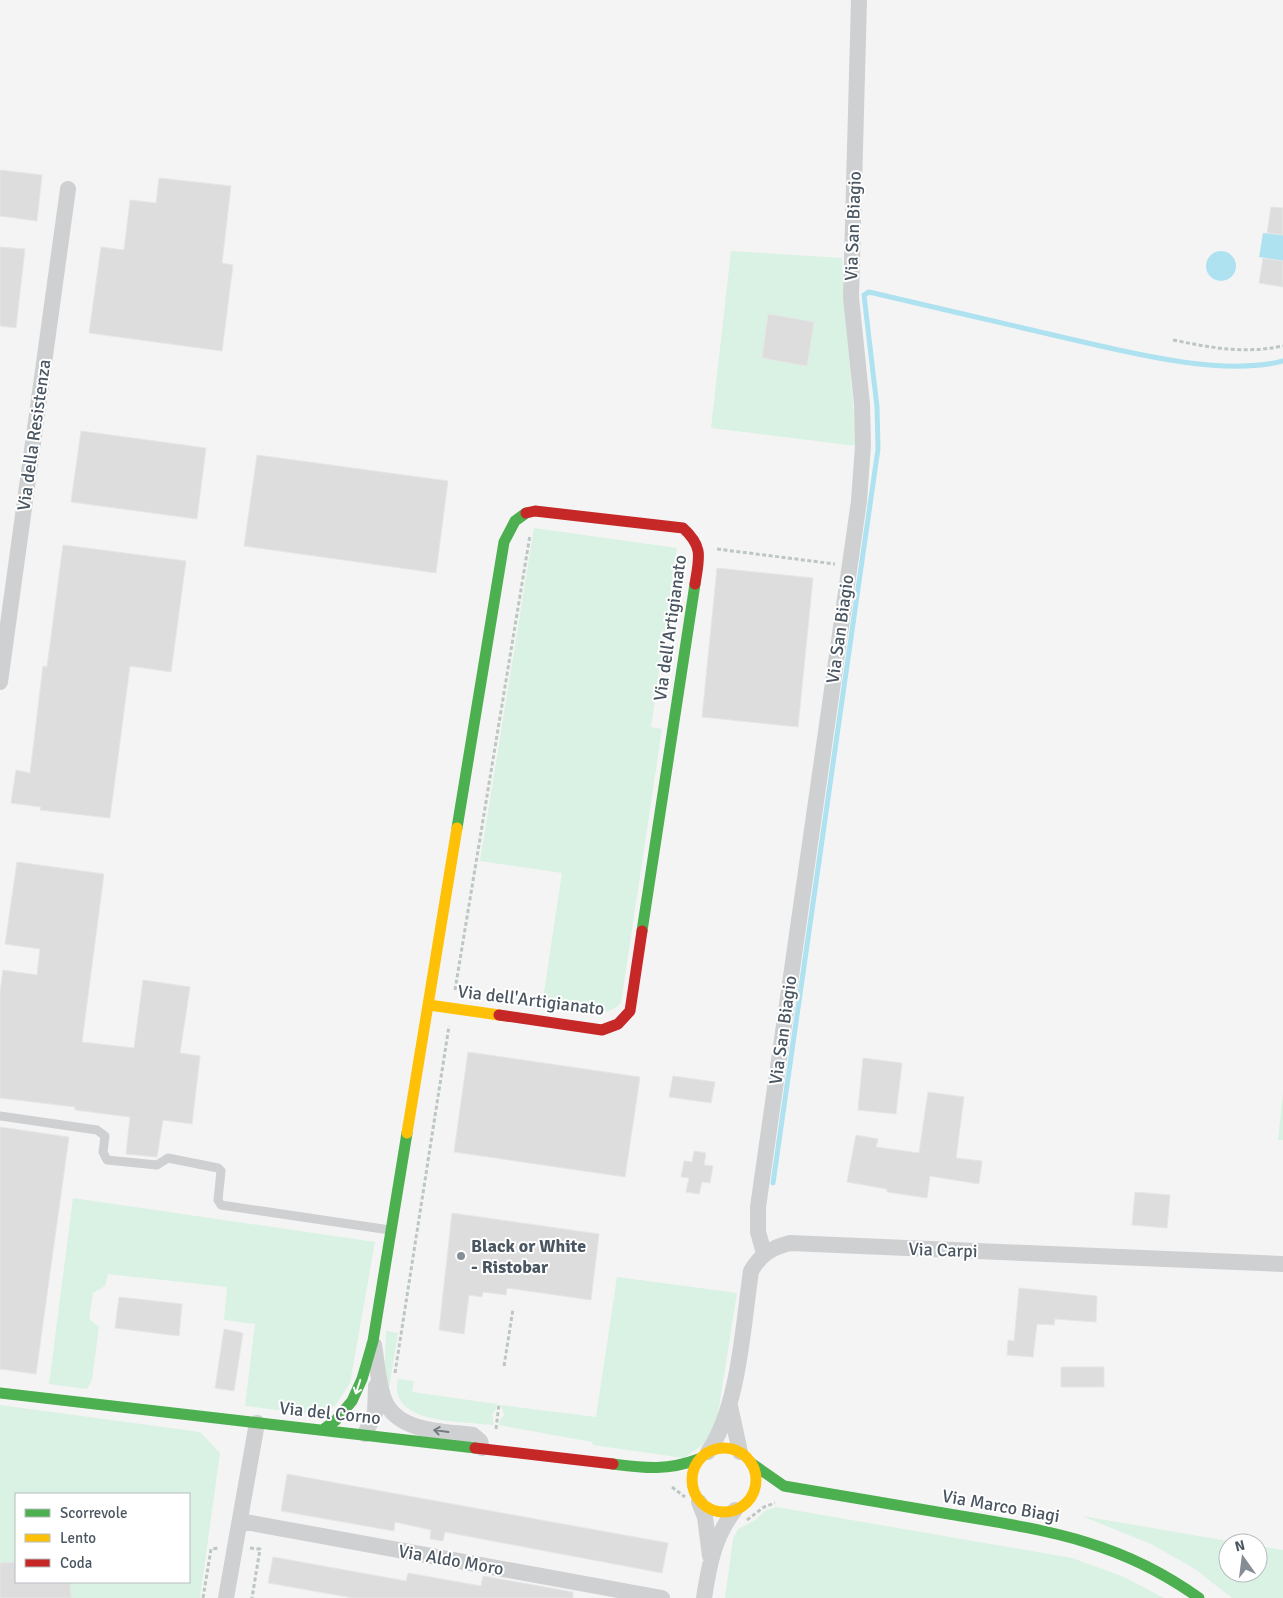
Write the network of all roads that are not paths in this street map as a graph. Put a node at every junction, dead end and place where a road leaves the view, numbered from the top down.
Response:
1 (859, 0) edge
2 (68, 189) dead end
3 (0, 682) edge
4 (429, 1005) junction
5 (0, 1116) edge
6 (392, 1230) junction
7 (764, 1253) junction
8 (1283, 1264) edge
9 (373, 1341) junction
10 (0, 1393) edge
11 (730, 1406) junction
12 (257, 1423) junction
13 (324, 1429) junction
14 (365, 1434) junction
15 (482, 1448) junction
16 (704, 1456) junction
17 (745, 1458) junction
18 (656, 1469) junction
19 (784, 1486) junction
20 (753, 1494) junction
21 (694, 1500) junction
22 (738, 1517) junction
23 (240, 1521) junction
24 (710, 1558) junction
25 (226, 1598) edge
26 (662, 1598) edge
27 (704, 1598) edge
28 (1198, 1598) edge

1 - 7 street, Via San Biagio
2 - 3 street, Via della Resistenza
4 - 4 street, Via dell'Artigianato
4 - 6 street, Via dell'Artigianato
5 - 6 lane
6 - 9 street, Via dell'Artigianato
7 - 8 street, Via Carpi
7 - 11 street
9 -> 13 street, Via dell'Artigianato
9 - 14 street
15 -> 9 street
10 - 12 street, Via del Corno
11 - 16 street
11 - 17 street
12 - 13 street, Via del Corno
12 - 23 street
13 - 14 street, Via del Corno
14 - 15 street, Via del Corno
15 - 18 street, Via del Corno
16 - 17 street
16 - 18 street, Via del Corno
16 - 21 street
17 - 19 street, Via Marco Biagi
17 - 20 street
18 - 21 street, Via del Corno
19 - 20 street, Via Marco Biagi
19 - 28 street, Via Marco Biagi
20 - 22 street
21 - 22 street
21 - 24 street
22 - 24 street
23 - 25 street
23 - 26 street, Via Aldo Moro
24 - 27 street

